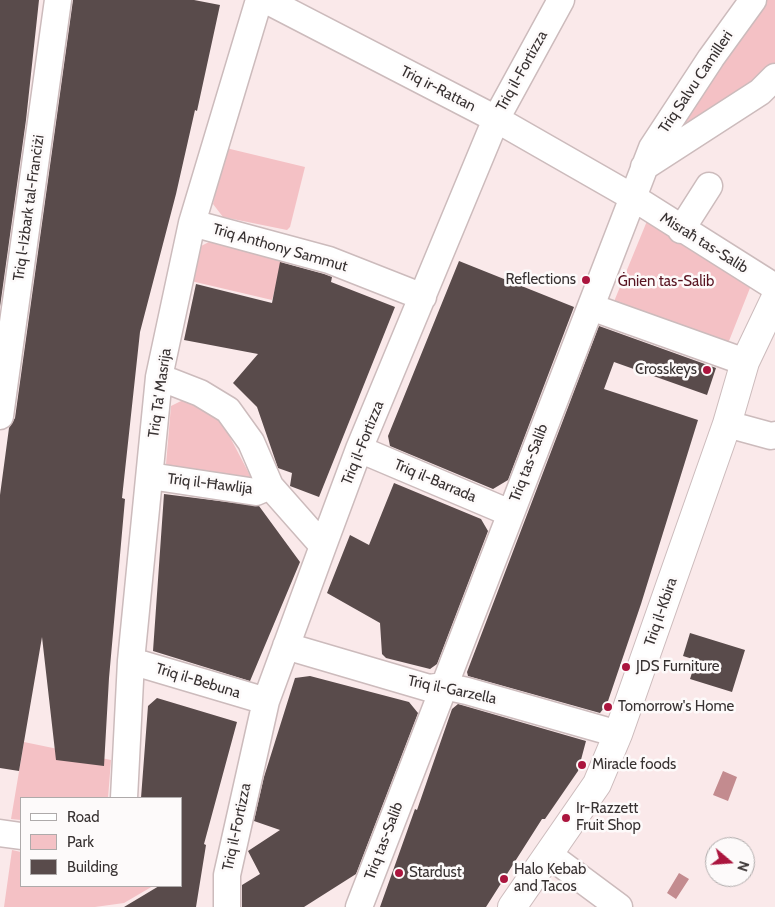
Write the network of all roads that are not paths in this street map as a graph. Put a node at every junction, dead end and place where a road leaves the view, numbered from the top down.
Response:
1 (58, 0) edge
2 (259, 0) edge
3 (266, 0) edge
4 (561, 0) edge
5 (753, 0) edge
6 (775, 77) edge
7 (496, 120) junction
8 (644, 168) junction
9 (709, 186) dead end
10 (634, 198) junction
11 (192, 223) junction
12 (681, 230) junction
13 (775, 287) edge
14 (423, 297) junction
15 (775, 299) edge
16 (591, 307) junction
17 (745, 362) junction
18 (159, 377) junction
19 (0, 416) edge
20 (727, 424) junction
21 (775, 435) edge
22 (359, 449) junction
23 (150, 476) junction
24 (270, 486) junction
25 (510, 513) junction
26 (323, 546) junction
27 (286, 646) junction
28 (131, 661) junction
29 (444, 686) junction
30 (266, 701) junction
31 (618, 734) junction
32 (124, 797) edge
33 (0, 833) edge
34 (20, 836) edge
35 (549, 855) junction
36 (227, 907) edge
37 (359, 907) edge
38 (512, 907) edge
39 (619, 907) edge

1 - 19 street, Triq l-Iżbark tal-Franċiżi
2 - 11 street, Triq Ta' Masrija
3 - 7 street, Triq ir-Rattan
4 - 7 street, Triq il-Fortizza
5 - 8 street, Triq Salvu Camilleri
6 - 8 street
7 - 10 street, Triq ir-Rattan
7 - 14 street, Triq il-Fortizza
8 - 10 street, Triq tas-Salib
9 - 12 street
10 - 12 street, Misraħ tas-Salib
10 - 16 street, Triq tas-Salib
11 - 14 street, Triq Anthony Sammut
11 - 18 street, Triq Ta' Masrija
12 - 13 street, Misraħ tas-Salib
14 - 22 street, Triq il-Fortizza
15 - 17 main road, Triq il-Kbira
16 - 17 street
16 - 25 street, Triq tas-Salib
17 - 20 main road, Triq il-Kbira
18 - 23 street, Triq Ta' Masrija
18 - 24 street
20 - 21 street
20 - 31 main road, Triq il-Kbira
22 - 25 street, Triq il-Barrada
22 - 26 street, Triq il-Fortizza
23 - 24 street, Triq il-Ħawlija
23 - 28 street, Triq Ta' Masrija
24 - 26 street
25 - 29 street, Triq tas-Salib
26 - 27 street, Triq il-Fortizza
27 - 29 street, Triq il-Garzella
27 - 30 street, Triq il-Fortizza
28 - 30 street, Triq il-Bebuna
28 - 32 street, Triq Ta' Masrija
29 - 31 street, Triq il-Garzella
29 - 37 street, Triq tas-Salib
30 - 36 street, Triq il-Fortizza
31 - 35 main road, Triq il-Kbira
33 - 34 street
35 - 38 main road, Triq il-Kbira
35 - 39 street

